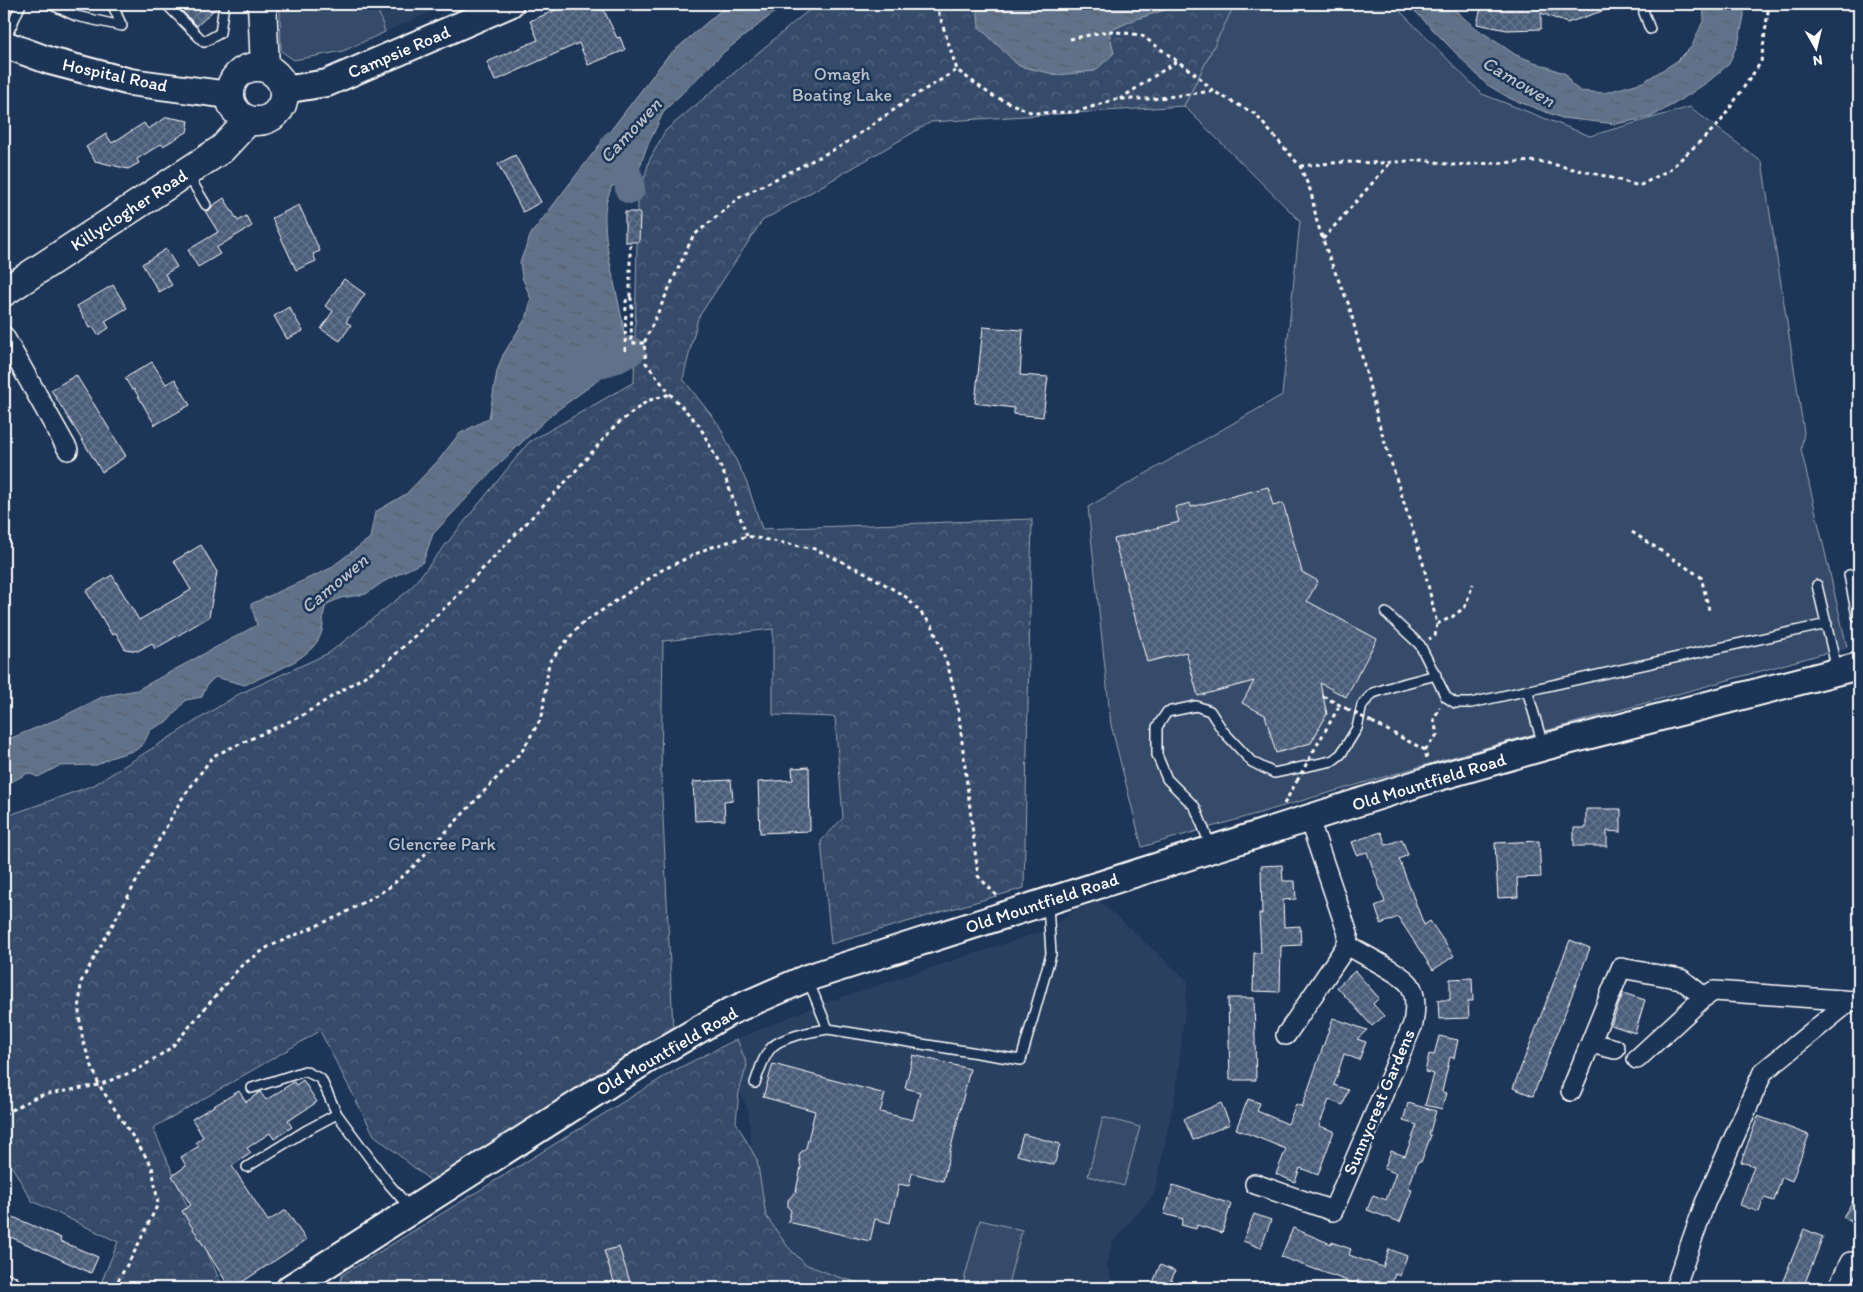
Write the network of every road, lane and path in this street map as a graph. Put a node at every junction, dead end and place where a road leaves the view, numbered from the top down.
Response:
1 (21, 4) edge
2 (63, 4) edge
3 (112, 4) edge
4 (166, 4) edge
5 (224, 4) edge
6 (262, 4) edge
7 (510, 4) edge
8 (936, 4) edge
9 (1643, 4) edge
10 (1768, 4) edge
11 (52, 5) edge
12 (1650, 29) dead end
13 (1070, 39) dead end
14 (4, 43) edge
15 (1178, 61) junction
16 (265, 67) junction
17 (958, 70) junction
18 (284, 90) junction
19 (1213, 91) junction
20 (229, 95) junction
21 (1119, 100) junction
22 (249, 120) junction
23 (1391, 162) junction
24 (1300, 166) junction
25 (186, 173) junction
26 (206, 205) dead end
27 (1323, 240) junction
28 (630, 245) dead end
29 (4, 292) edge
30 (630, 297) junction
31 (4, 336) edge
32 (644, 343) junction
33 (625, 351) dead end
34 (670, 394) junction
35 (68, 450) dead end
36 (1632, 532) dead end
37 (747, 536) junction
38 (1859, 574) edge
39 (1473, 584) dead end
40 (1817, 585) dead end
41 (1709, 610) dead end
42 (1386, 613) dead end
43 (1859, 616) edge
44 (1437, 624) junction
45 (1827, 624) junction
46 (1420, 645) junction
47 (1848, 669) edge
48 (1436, 675) junction
49 (1526, 690) junction
50 (1323, 696) dead end
51 (1446, 696) junction
52 (1340, 705) junction
53 (1544, 747) junction
54 (1425, 750) junction
55 (1432, 779) junction
56 (1297, 781) dead end
57 (1309, 819) junction
58 (1212, 849) junction
59 (1048, 901) junction
60 (1014, 912) junction
61 (1347, 945) junction
62 (807, 978) junction
63 (1704, 997) junction
64 (1854, 1001) edge
65 (828, 1029) junction
66 (1286, 1035) dead end
67 (1591, 1043) junction
68 (1615, 1049) dead end
69 (1637, 1059) dead end
70 (755, 1083) dead end
71 (99, 1085) junction
72 (252, 1088) dead end
73 (1571, 1091) dead end
74 (4, 1114) edge
75 (338, 1114) junction
76 (247, 1167) dead end
77 (1255, 1184) dead end
78 (412, 1210) junction
79 (1859, 1266) edge
80 (4, 1287) edge
81 (7, 1288) edge
82 (114, 1288) edge
83 (290, 1288) edge
84 (1675, 1288) edge
85 (1838, 1288) edge

1 - 14 lane
2 - 11 lane
3 - 11 lane
4 - 5 lane
6 - 16 highway
7 - 18 street, Campsie Road
8 - 17 path
9 - 12 lane
10 - 23 path
13 - 15 path
14 - 20 street, Hospital Road
15 - 19 path
15 - 21 path
16 - 18 highway
16 - 20 highway
17 - 21 path
17 - 32 path
18 - 22 highway
19 - 21 path
19 - 24 path
20 - 22 highway
22 - 25 highway, Killyclogher Road
23 - 24 path
23 - 27 path
24 - 27 path
25 - 26 lane
25 - 29 highway, Killyclogher Road
27 - 44 path
28 - 30 path
30 - 32 path
30 - 33 path
31 - 35 street
32 - 34 path
34 - 37 path
34 - 71 path
36 - 41 path
37 - 60 path
37 - 71 path
38 - 43 lane
39 - 44 path
40 - 45 lane
42 - 46 lane
44 - 46 path
45 - 47 lane
45 - 49 lane
46 - 48 lane
47 - 53 street, Old Mountfield Road
48 - 51 lane
48 - 58 lane
49 - 51 lane
49 - 53 lane
50 - 52 path
51 - 54 path
52 - 54 path, bridge
52 - 56 path, bridge
53 - 55 street, Old Mountfield Road
54 - 55 path
55 - 57 street, Old Mountfield Road
57 - 58 street, Old Mountfield Road
57 - 61 street
58 - 59 street, Old Mountfield Road
59 - 60 street, Old Mountfield Road
59 - 65 lane
60 - 62 street, Old Mountfield Road
61 - 66 street
61 - 77 street, Sunnycrest Gardens
62 - 65 lane
62 - 78 street, Old Mountfield Road
63 - 64 street
63 - 67 street
63 - 69 street
64 - 84 street
65 - 70 lane
67 - 68 street
67 - 73 street
71 - 74 path
71 - 82 path
72 - 75 lane
75 - 76 lane
75 - 78 lane
78 - 83 street, Old Mountfield Road
79 - 85 street
80 - 81 street

